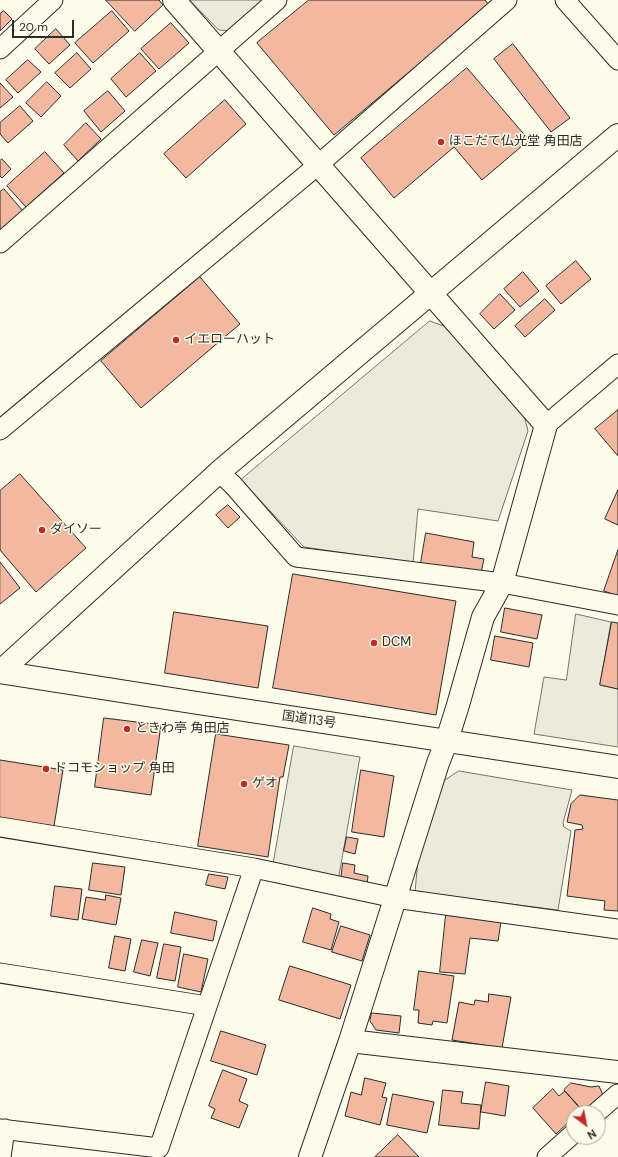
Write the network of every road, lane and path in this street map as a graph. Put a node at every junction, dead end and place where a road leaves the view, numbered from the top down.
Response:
1 (53, 0) edge
2 (174, 0) edge
3 (277, 0) edge
4 (507, 0) edge
5 (565, 0) edge
6 (0, 49) edge
7 (219, 50) junction
8 (618, 60) edge
9 (618, 135) edge
10 (318, 165) junction
11 (0, 243) edge
12 (431, 294) junction
13 (618, 364) edge
14 (546, 425) junction
15 (0, 430) edge
16 (219, 472) junction
17 (502, 583) junction
18 (618, 605) edge
19 (0, 672) edge
20 (447, 740) junction
21 (618, 767) edge
22 (0, 827) edge
23 (254, 868) junction
24 (395, 898) junction
25 (618, 929) edge
26 (0, 973) edge
27 (207, 1006) junction
28 (350, 1041) junction
29 (618, 1072) edge
30 (618, 1094) edge
31 (605, 1105) edge
32 (2, 1129) edge
33 (566, 1140) edge
34 (1, 1157) edge
35 (310, 1157) edge
36 (547, 1157) edge

1 - 6 street
2 - 7 main road
3 - 7 street
4 - 10 street
5 - 8 street
7 - 10 main road
7 - 11 street
9 - 12 main road
10 - 12 main road
10 - 15 street
12 - 14 main road
12 - 16 main road
13 - 14 street
14 - 17 main road
16 - 17 street
16 - 19 main road
17 - 18 street
17 - 20 main road
19 - 20 main road, 国道113号
20 - 21 main road, 国道113号
20 - 24 main road
22 - 23 street
23 - 24 street
23 - 27 street
24 - 25 street
24 - 28 main road
26 - 27 street
27 - 32 street
28 - 29 main road
28 - 35 main road
30 - 31 street
32 - 34 street
33 - 36 street

